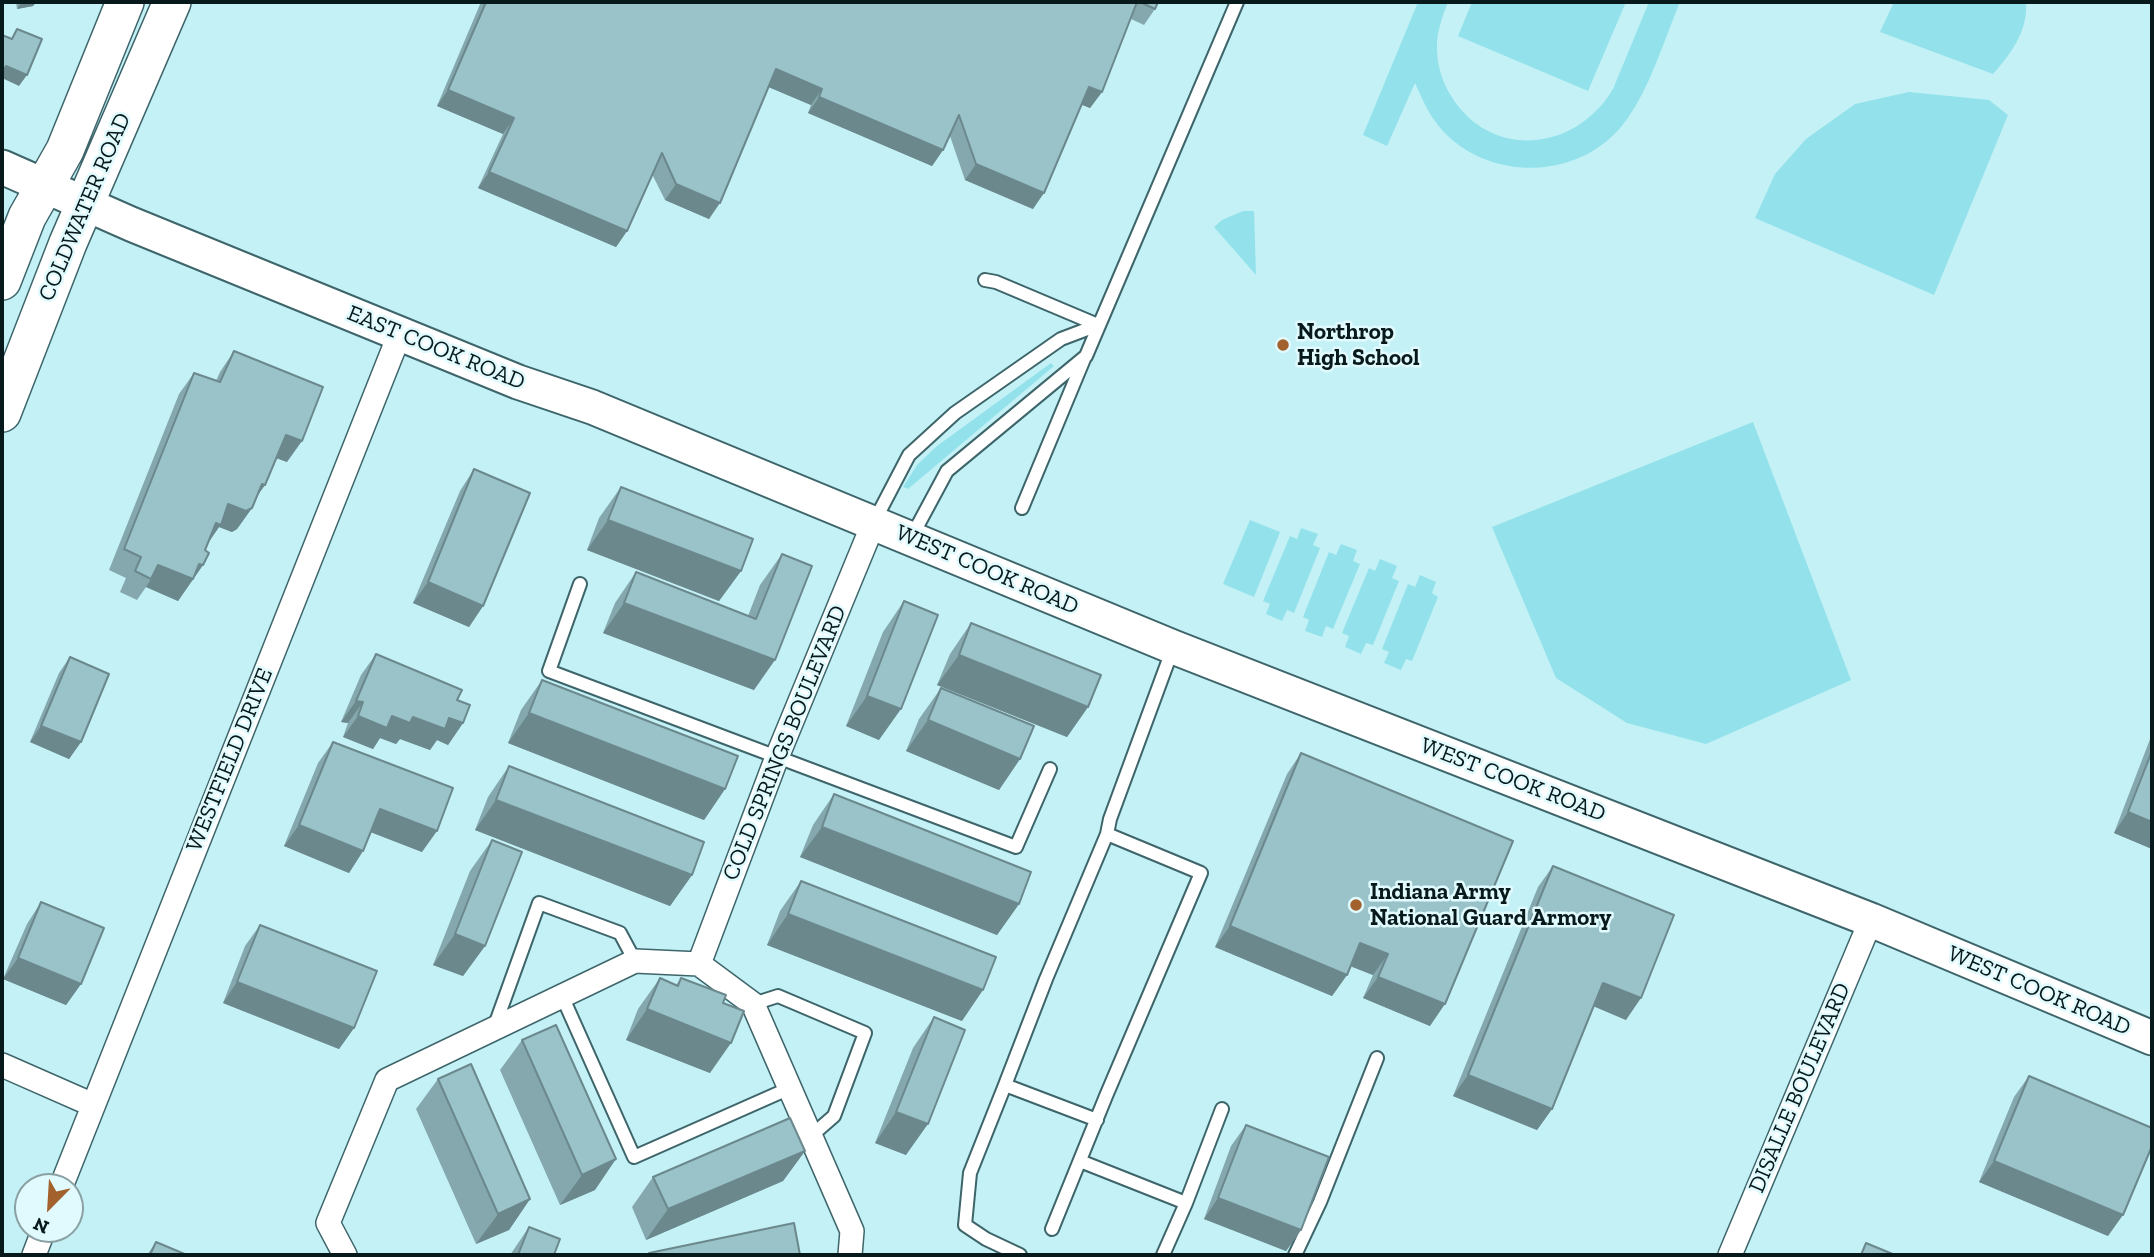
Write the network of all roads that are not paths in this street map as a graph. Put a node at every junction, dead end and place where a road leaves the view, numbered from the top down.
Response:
1 (125, 2) edge
2 (172, 2) edge
3 (1237, 2) edge
4 (2, 167) edge
5 (45, 184) junction
6 (86, 203) junction
7 (985, 280) dead end
8 (2, 281) edge
9 (1098, 325) junction
10 (400, 333) junction
11 (1086, 356) junction
12 (2, 414) edge
13 (1022, 508) dead end
14 (874, 523) junction
15 (911, 538) junction
16 (580, 584) dead end
17 (1173, 648) junction
18 (778, 757) junction
19 (1050, 769) dead end
20 (1107, 834) junction
21 (1871, 920) junction
22 (635, 961) junction
23 (699, 964) junction
24 (562, 996) junction
25 (753, 1004) junction
26 (494, 1028) junction
27 (2152, 1038) edge
28 (1377, 1058) dead end
29 (2, 1065) edge
30 (1004, 1085) junction
31 (790, 1088) junction
32 (93, 1105) junction
33 (1222, 1109) dead end
34 (1097, 1120) junction
35 (811, 1136) junction
36 (1080, 1161) junction
37 (66, 1173) edge
38 (1186, 1203) junction
39 (1052, 1230) dead end
40 (345, 1255) edge
41 (850, 1255) edge
42 (1020, 1255) edge
43 (1163, 1255) edge
44 (1295, 1255) edge
45 (1730, 1255) edge

1 - 5 main road, COLDWATER ROAD
2 - 6 main road, COLDWATER ROAD
3 - 9 lane
4 - 5 main road, EAST COOK ROAD
5 - 6 main road, EAST COOK ROAD
5 - 8 main road, COLDWATER ROAD
6 - 10 main road, EAST COOK ROAD
6 - 12 main road, COLDWATER ROAD
7 - 9 lane
9 - 11 lane
9 - 14 lane
10 - 14 main road, EAST COOK ROAD
10 - 32 street, WESTFIELD DRIVE
11 - 13 lane
11 - 15 lane
14 - 15 main road, WEST COOK ROAD
14 - 18 street, COLD SPRINGS BOULEVARD
15 - 17 main road, WEST COOK ROAD
16 - 18 lane
17 - 20 lane
17 - 21 main road, WEST COOK ROAD
18 - 19 lane
18 - 23 street, COLD SPRINGS BOULEVARD
20 - 30 lane
20 - 34 lane
21 - 27 main road, WEST COOK ROAD
21 - 45 street, DISALLE BOULEVARD
22 - 23 street
22 - 24 street
22 - 26 lane
23 - 25 street
24 - 26 street
24 - 31 lane
25 - 31 street
25 - 35 lane
26 - 40 street
28 - 44 lane
29 - 32 street
30 - 34 lane
30 - 42 lane
31 - 35 street
32 - 37 street, WESTFIELD DRIVE
33 - 38 lane
34 - 36 lane
35 - 41 street
36 - 38 lane
36 - 39 lane
38 - 43 lane

